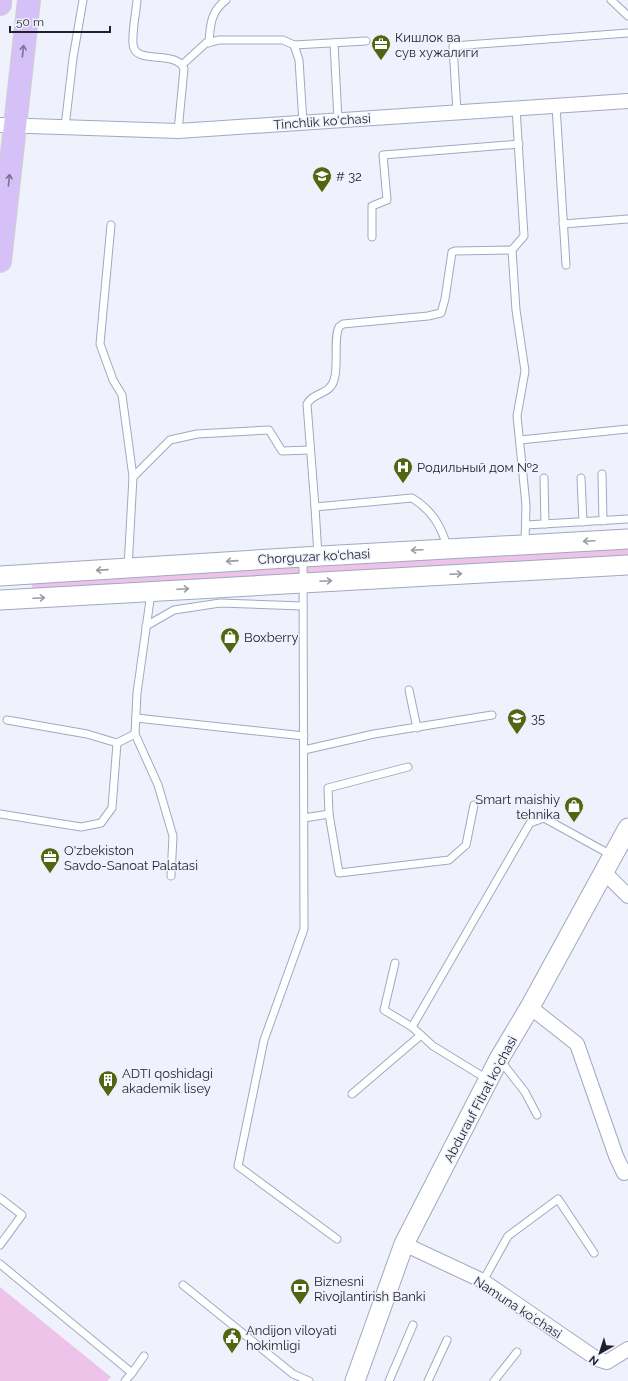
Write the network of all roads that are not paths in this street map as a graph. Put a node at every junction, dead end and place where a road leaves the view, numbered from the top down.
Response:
1 (0, 0) edge
2 (29, 0) edge
3 (83, 0) edge
4 (138, 0) edge
5 (226, 0) edge
6 (611, 0) edge
7 (0, 4) edge
8 (628, 16) edge
9 (628, 33) edge
10 (366, 41) dead end
11 (210, 42) junction
12 (334, 43) junction
13 (294, 45) junction
14 (183, 64) junction
15 (628, 101) edge
16 (556, 106) junction
17 (516, 108) junction
18 (457, 112) junction
19 (338, 120) junction
20 (303, 122) junction
21 (8, 125) edge
22 (65, 127) junction
23 (178, 131) junction
24 (519, 144) junction
25 (628, 219) edge
26 (563, 224) junction
27 (111, 225) dead end
28 (372, 237) dead end
29 (512, 250) junction
30 (0, 261) edge
31 (566, 265) dead end
32 (628, 429) edge
33 (520, 440) junction
34 (310, 450) junction
35 (602, 474) dead end
36 (133, 477) junction
37 (544, 478) dead end
38 (581, 478) dead end
39 (315, 507) junction
40 (628, 519) edge
41 (603, 521) junction
42 (583, 522) junction
43 (544, 524) junction
44 (526, 525) junction
45 (628, 539) edge
46 (525, 545) junction
47 (448, 549) junction
48 (310, 556) junction
49 (628, 565) edge
50 (128, 568) junction
51 (0, 576) edge
52 (303, 582) junction
53 (151, 591) junction
54 (0, 600) edge
55 (303, 606) junction
56 (146, 626) junction
57 (409, 690) dead end
58 (492, 715) dead end
59 (136, 718) junction
60 (7, 720) dead end
61 (417, 728) junction
62 (135, 734) junction
63 (304, 736) junction
64 (117, 743) junction
65 (304, 750) junction
66 (408, 767) dead end
67 (474, 805) dead end
68 (0, 814) edge
69 (329, 814) junction
70 (304, 818) junction
71 (628, 828) edge
72 (613, 856) junction
73 (604, 872) junction
74 (171, 876) dead end
75 (628, 896) edge
76 (395, 963) dead end
77 (530, 1007) junction
78 (412, 1027) junction
79 (421, 1035) junction
80 (499, 1058) junction
81 (488, 1079) junction
82 (352, 1094) dead end
83 (537, 1115) dead end
84 (628, 1171) edge
85 (0, 1198) edge
86 (336, 1239) dead end
87 (404, 1244) junction
88 (0, 1245) edge
89 (594, 1253) dead end
90 (0, 1264) edge
91 (483, 1281) junction
92 (183, 1285) dead end
93 (413, 1325) dead end
94 (447, 1340) dead end
95 (628, 1349) edge
96 (517, 1352) dead end
97 (144, 1356) dead end
98 (132, 1373) junction
99 (125, 1381) edge
100 (309, 1381) edge
101 (355, 1381) edge
102 (389, 1381) edge
103 (428, 1381) edge
104 (494, 1381) edge

1 - 7 main road
21 -> 2 main road
3 - 22 lane
4 - 14 lane
5 - 11 lane
6 - 8 lane
9 - 18 lane
10 - 12 lane
11 - 13 lane
11 - 14 lane
12 - 13 lane
12 - 19 lane
13 - 20 lane
14 - 23 lane
15 - 16 street, Tinchlik kо‘chasi
16 - 17 street, Tinchlik kо‘chasi
16 - 26 lane
17 - 18 street, Tinchlik kо‘chasi
17 - 24 lane
18 - 19 street, Tinchlik kо‘chasi
19 - 20 street, Tinchlik kо‘chasi
20 - 23 street, Tinchlik kо‘chasi
21 - 22 street, Tinchlik kо‘chasi
30 -> 21 main road
22 - 23 street, Tinchlik kо‘chasi
24 - 28 lane
24 - 29 lane
25 - 26 lane
26 - 31 lane
27 - 36 lane
29 - 33 lane
29 - 34 lane
32 - 33 lane
33 - 44 lane
34 - 36 lane
34 - 39 lane
35 - 41 lane
36 - 50 lane
37 - 43 lane
38 - 42 lane
39 - 47 lane
39 - 48 lane
40 - 41 lane
41 - 42 lane
42 - 43 lane
43 - 44 lane
44 - 46 lane
45 -> 46 main road, Chorguzar ko'chasi
46 - 47 main road, Chorguzar ko'chasi
47 -> 48 main road, Chorguzar ko'chasi
48 -> 50 main road, Chorguzar ko'chasi
48 - 52 lane
52 -> 49 main road, Chorguzar ko'chasi
50 -> 51 main road, Chorguzar ko'chasi
53 -> 52 main road, Chorguzar ko'chasi
52 - 55 lane
54 -> 53 main road, Chorguzar ko'chasi
53 - 56 lane
55 - 56 lane
55 - 63 lane
56 - 59 lane
57 - 61 lane
58 - 61 lane
59 - 62 lane
59 - 63 lane
60 - 64 lane
61 - 65 lane
62 - 64 lane
62 - 74 lane
63 - 65 lane
64 - 68 lane
65 - 70 lane
66 - 69 lane
67 - 69 lane
69 - 70 lane
70 - 86 lane
71 - 72 main road, Abdurauf Fitrat koʻchasi
72 - 73 main road, Abdurauf Fitrat koʻchasi
72 - 78 lane
73 - 75 street
73 - 77 main road, Abdurauf Fitrat koʻchasi
76 - 78 lane
77 - 80 main road, Abdurauf Fitrat koʻchasi
77 - 84 street
78 - 79 lane
79 - 81 lane
79 - 82 lane
80 - 81 main road, Abdurauf Fitrat koʻchasi
80 - 83 lane
81 - 87 main road, Abdurauf Fitrat koʻchasi
85 - 88 lane
87 - 91 street, Namuna koʻchasi
87 - 101 main road, Abdurauf Fitrat koʻchasi
89 - 91 lane
90 - 98 lane
91 - 95 street, Namuna koʻchasi
92 - 100 lane
93 - 102 lane
94 - 103 lane
96 - 104 lane
97 - 98 lane
98 - 99 lane

